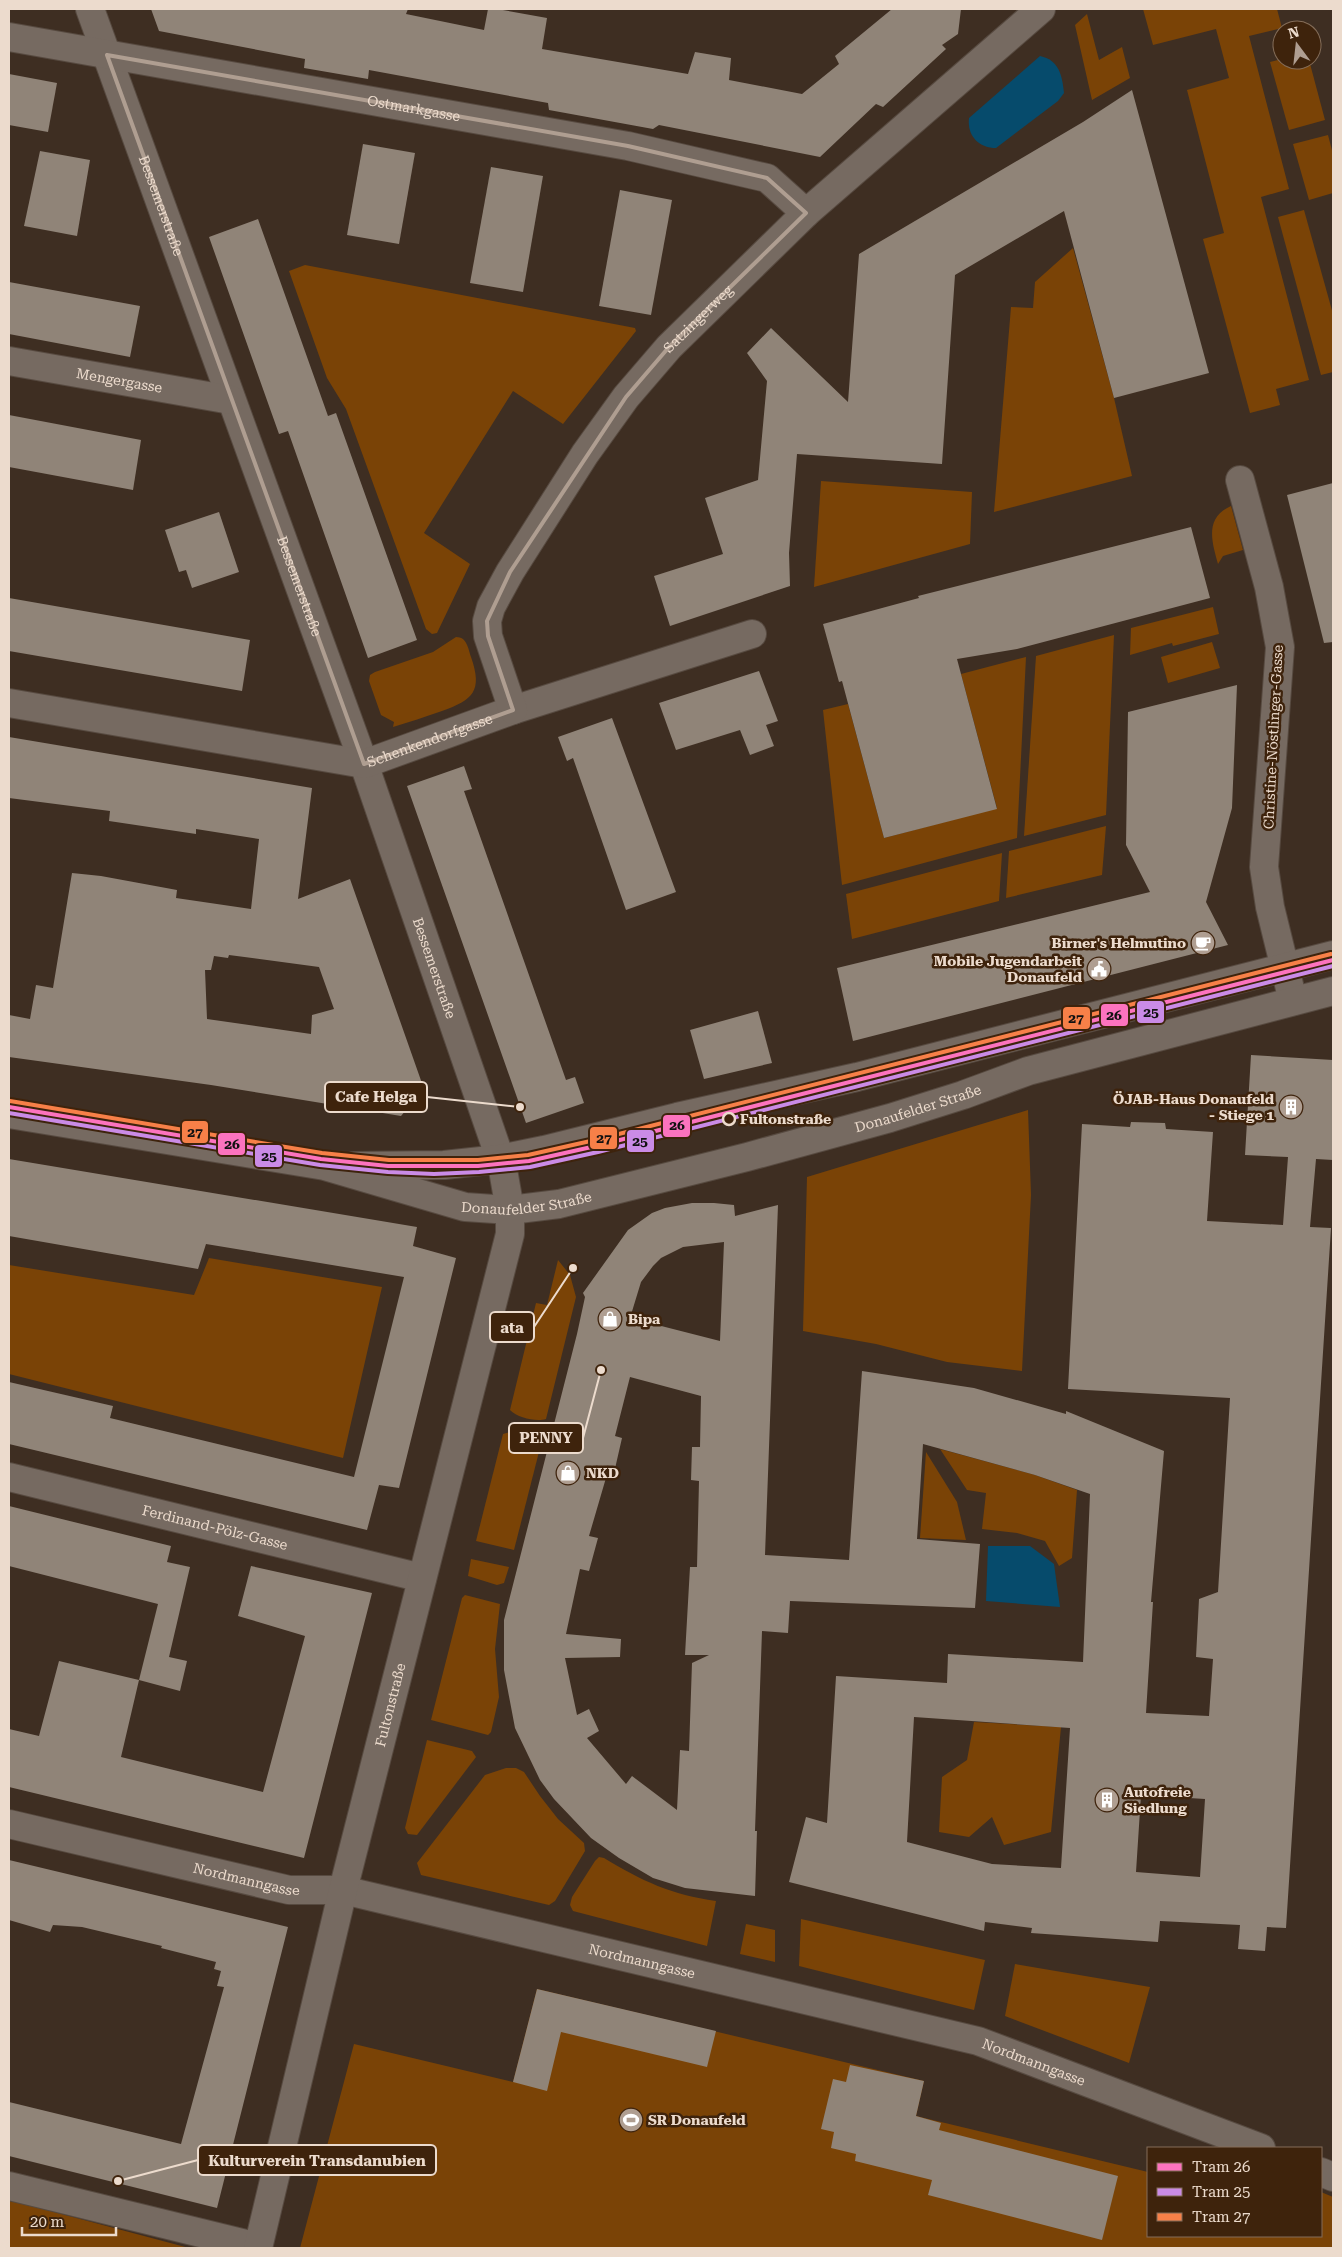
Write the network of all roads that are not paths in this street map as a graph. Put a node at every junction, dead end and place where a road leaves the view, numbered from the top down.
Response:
1 (90, 9) edge
2 (1041, 9) edge
3 (9, 37) edge
4 (107, 55) junction
5 (806, 213) junction
6 (9, 361) edge
7 (231, 400) junction
8 (1240, 480) dead end
9 (752, 634) dead end
10 (9, 703) edge
11 (514, 710) junction
12 (364, 764) junction
13 (1333, 955) edge
14 (1284, 967) junction
15 (1333, 991) edge
16 (1293, 1001) junction
17 (9, 1114) edge
18 (501, 1162) junction
19 (325, 1166) junction
20 (510, 1210) junction
21 (9, 1477) edge
22 (422, 1578) junction
23 (9, 1824) edge
24 (342, 1890) junction
25 (1258, 2147) edge
26 (9, 2186) edge
27 (258, 2248) edge

1 - 4 street, Bessemerstraße
2 - 5 street, Satzingerweg
3 - 4 street, Ostmarkgasse
4 - 5 street, Ostmarkgasse
4 - 7 street, Bessemerstraße
5 - 11 street, Satzingerweg
6 - 7 street, Mengergasse
7 - 12 street, Bessemerstraße
8 - 14 street, Christine-Nöstlinger-Gasse
9 - 11 street, Schenkendorfgasse
10 - 12 street, Schenkendorfgasse
11 - 12 street, Schenkendorfgasse
12 - 18 street, Bessemerstraße
13 - 14 street, Donaufelder Straße
14 - 16 street, Christine-Nöstlinger-Gasse
14 - 18 street, Donaufelder Straße
15 - 16 street, Donaufelder Straße
16 - 20 street, Donaufelder Straße
17 - 19 street, Donaufelder Straße
18 - 19 street, Donaufelder Straße
18 - 20 street, Fultonstraße
19 - 20 street, Donaufelder Straße
20 - 22 street, Fultonstraße
21 - 22 street, Ferdinand-Pölz-Gasse
22 - 24 street, Fultonstraße
23 - 24 street, Nordmanngasse
24 - 25 street, Nordmanngasse
24 - 27 street, Fultonstraße
26 - 27 street

